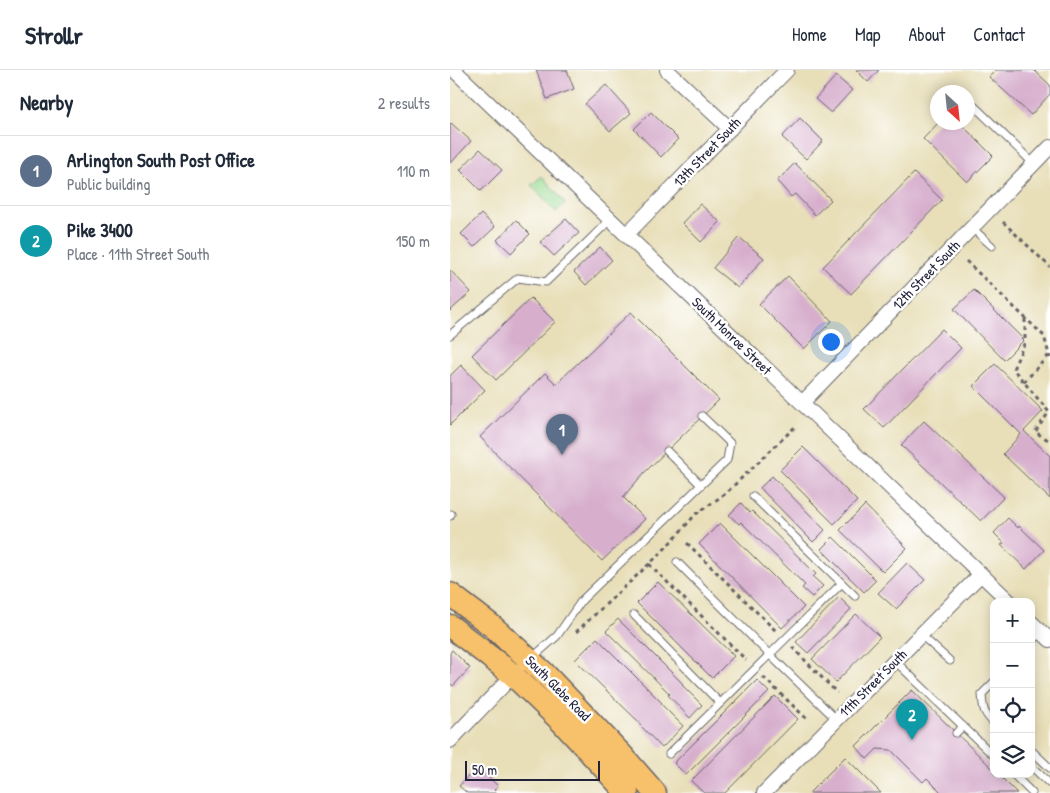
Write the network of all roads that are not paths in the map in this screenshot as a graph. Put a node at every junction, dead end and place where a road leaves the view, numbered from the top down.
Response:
1 (454, 70) edge
2 (668, 70) edge
3 (787, 70) edge
4 (975, 107) edge
5 (730, 129) junction
6 (1050, 147) edge
7 (1034, 164) junction
8 (611, 219) junction
9 (972, 228) junction
10 (627, 234) junction
11 (992, 246) dead end
12 (450, 335) edge
13 (802, 403) junction
14 (702, 416) dead end
15 (666, 452) dead end
16 (701, 485) junction
17 (753, 496) dead end
18 (677, 562) dead end
19 (981, 574) junction
20 (842, 583) junction
21 (450, 594) edge
22 (855, 596) dead end
23 (1006, 598) edge
24 (634, 615) dead end
25 (450, 626) edge
26 (921, 635) junction
27 (769, 654) junction
28 (531, 660) junction
29 (895, 661) junction
30 (950, 661) dead end
31 (512, 674) junction
32 (990, 686) edge
33 (720, 703) junction
34 (837, 720) junction
35 (990, 720) edge
36 (963, 726) junction
37 (956, 733) dead end
38 (450, 740) edge
39 (990, 752) edge
40 (669, 754) dead end
41 (1035, 754) edge
42 (1050, 768) edge
43 (1035, 770) edge
44 (1017, 778) edge
45 (1050, 784) edge
46 (627, 793) edge
47 (655, 793) edge
48 (764, 793) edge
49 (1032, 793) edge

1 - 8 street, South Monroe Street
2 - 5 street
3 - 5 street, 13th Street South
4 - 7 lane
5 - 10 street, 13th Street South
6 - 7 street, 12th Street South
7 - 9 street, 12th Street South
8 - 10 street, South Monroe Street
8 - 12 lane
9 - 11 lane
9 - 13 street, 12th Street South
10 - 13 street, South Monroe Street
13 - 19 street, South Monroe Street
14 - 16 lane
15 - 16 lane
16 - 28 lane
17 - 20 lane
18 - 27 lane
19 - 23 street, South Monroe Street
19 - 26 street, 11th Street South
20 - 22 lane
20 - 27 lane
21 - 28 main road, South Glebe Road
24 - 33 lane
25 - 31 main road, South Glebe Road
26 - 29 street, 11th Street South
26 - 30 lane
27 - 33 lane
27 - 34 lane
28 - 31 street
28 - 47 main road, South Glebe Road
29 - 34 street, 11th Street South
29 - 36 lane
31 - 38 street
31 - 46 main road, South Glebe Road
32 - 35 lane
33 - 40 lane
34 - 48 street, 11th Street South
36 - 37 lane
36 - 39 lane
41 - 42 lane
43 - 45 lane
44 - 49 lane

